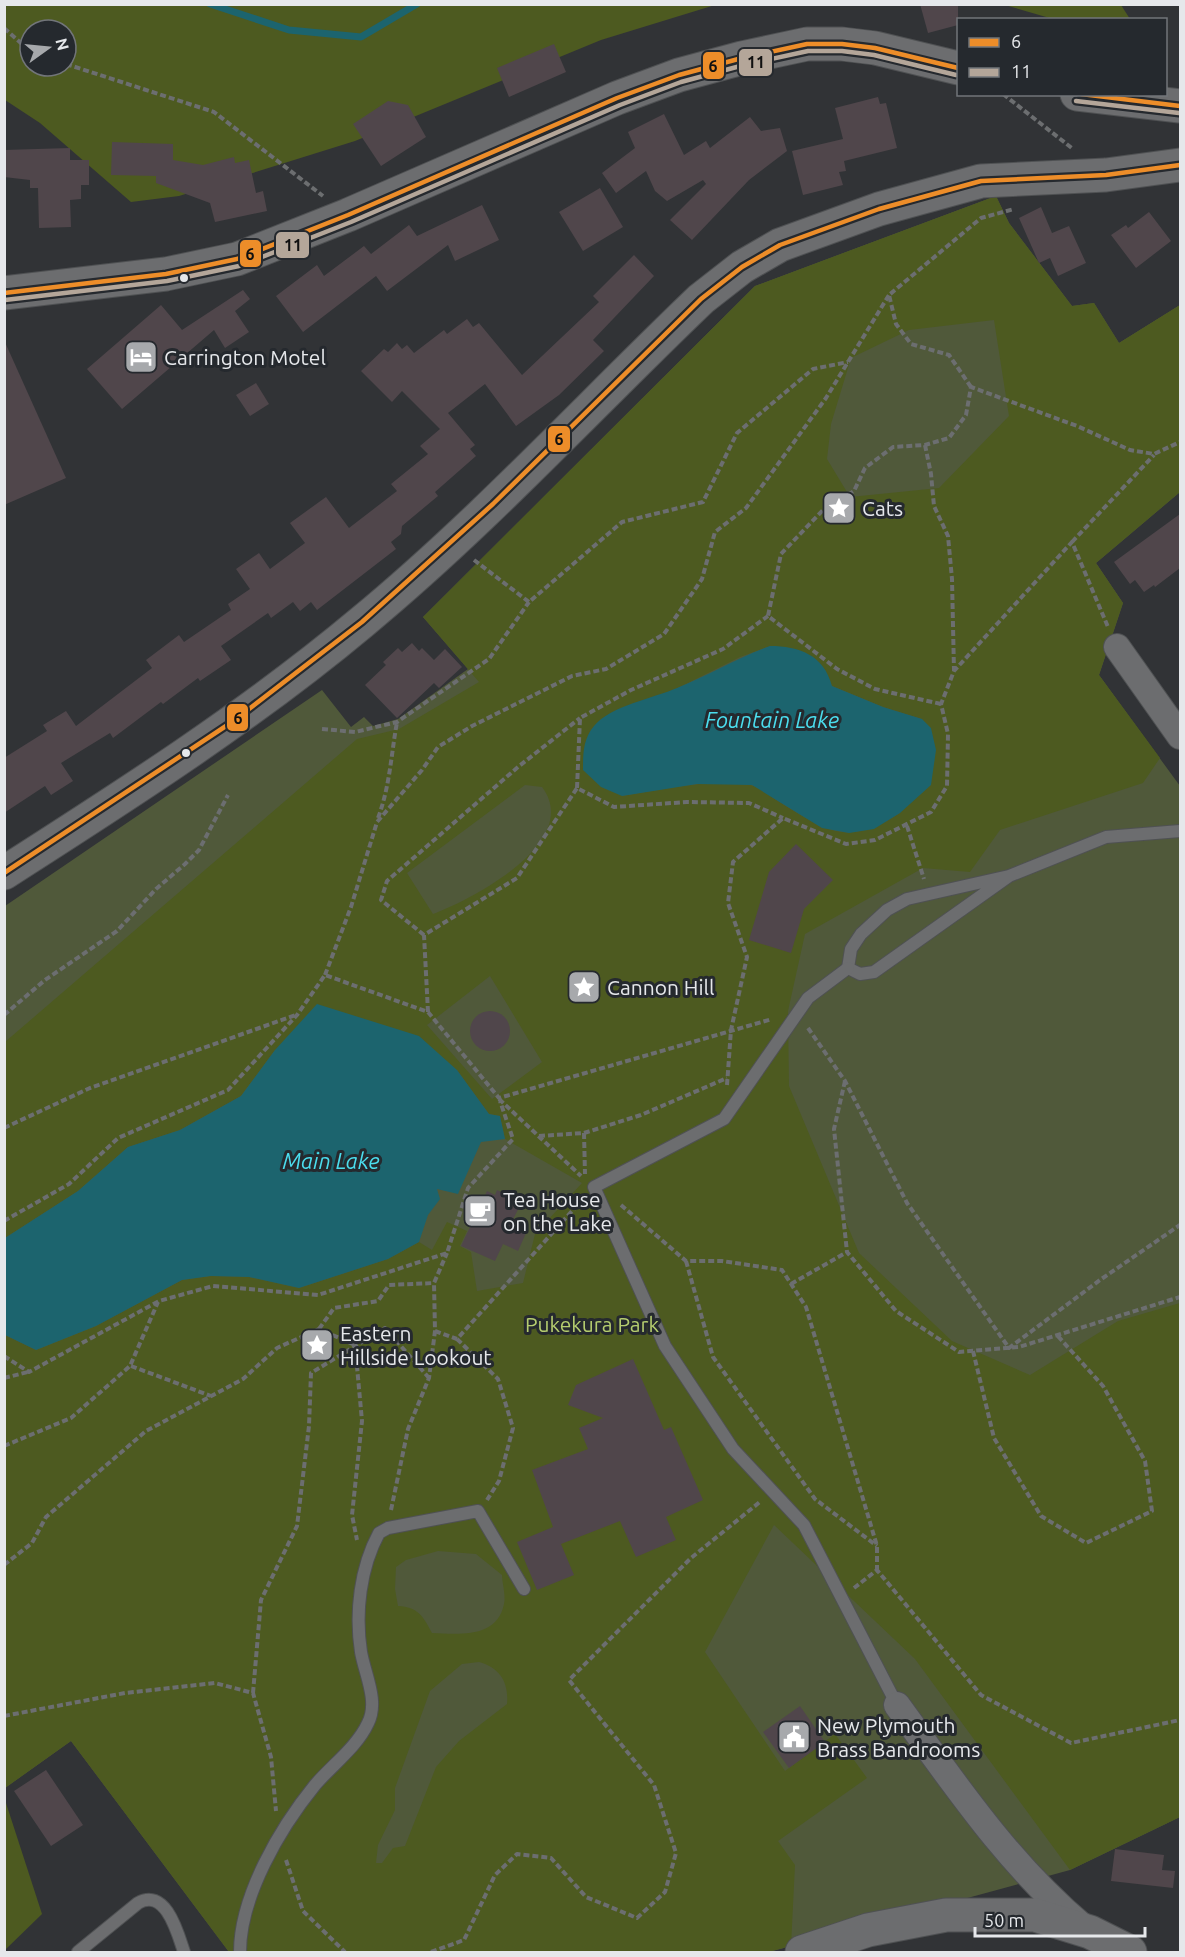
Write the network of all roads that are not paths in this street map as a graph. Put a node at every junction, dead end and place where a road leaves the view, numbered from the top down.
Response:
1 (957, 68) edge
2 (1094, 96) edge
3 (1180, 106) edge
4 (1180, 165) edge
5 (4, 293) edge
6 (1117, 647) road end
7 (1180, 736) edge
8 (1180, 831) edge
9 (4, 873) edge
10 (1009, 876) junction
11 (848, 968) junction
12 (524, 1589) dead end
13 (897, 1705) joint
14 (1090, 1932) junction
15 (78, 1953) edge
16 (184, 1953) edge
17 (240, 1953) edge
18 (802, 1953) edge
19 (1130, 1953) edge

1 - 5 street
2 - 3 street
4 - 9 street
6 - 7 street
8 - 10 lane
10 - 11 lane
10 - 11 lane
11 - 13 lane
12 - 17 lane
13 - 14 street
14 - 18 street
14 - 19 street
15 - 16 lane

